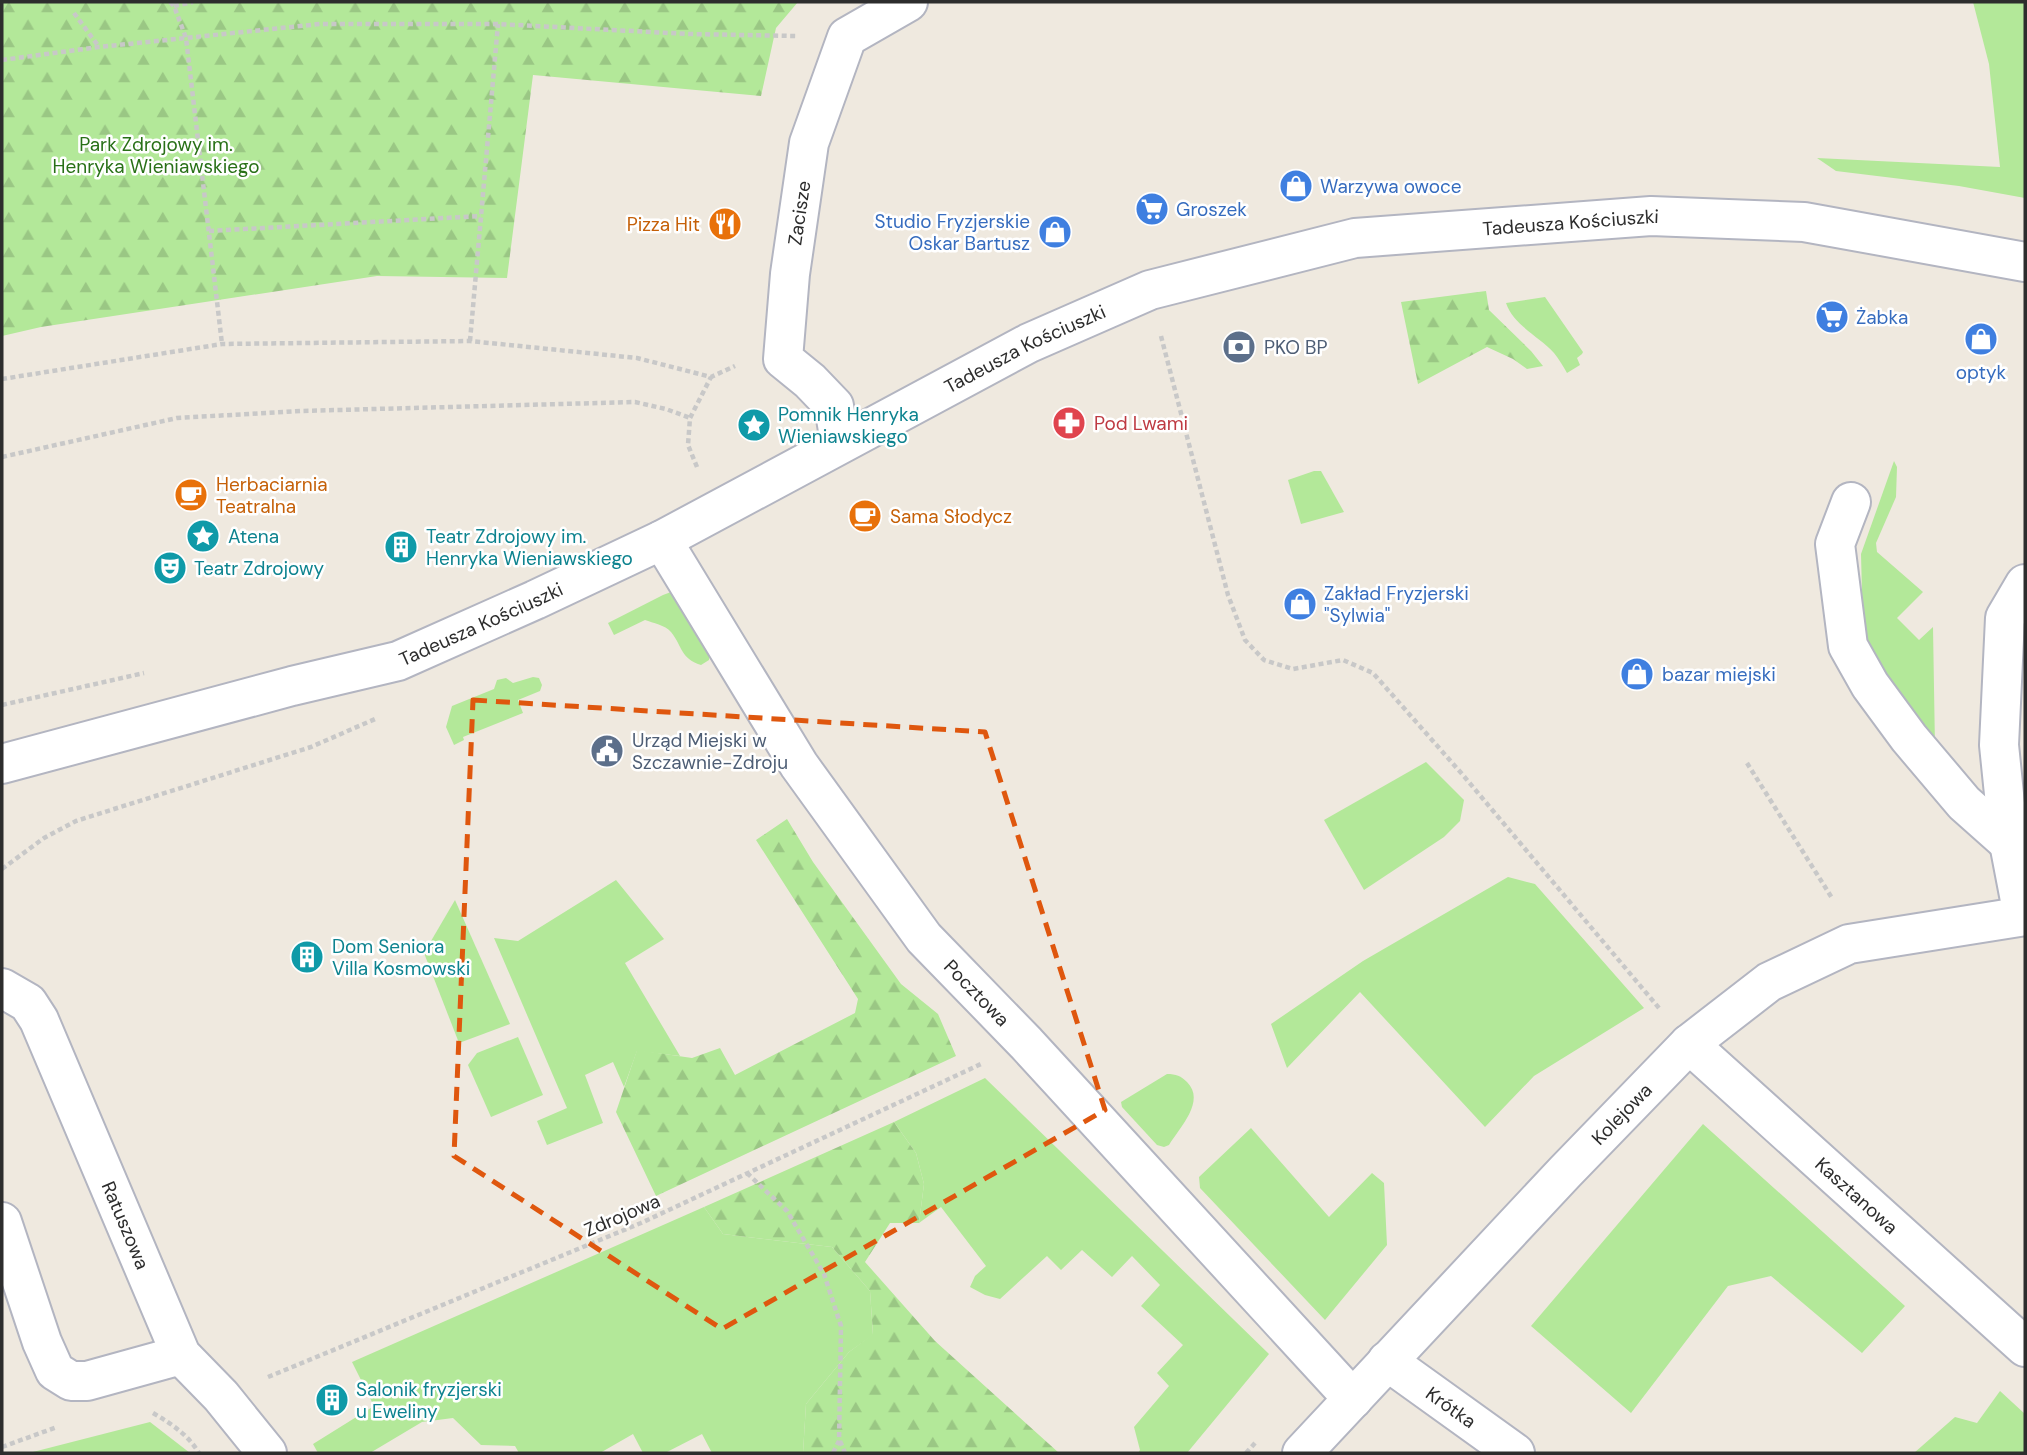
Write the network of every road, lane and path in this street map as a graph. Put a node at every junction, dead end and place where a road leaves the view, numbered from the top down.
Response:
1 (193, 2) edge
2 (908, 2) edge
3 (172, 4) edge
4 (74, 13) dead end
5 (498, 24) junction
6 (847, 37) junction
7 (186, 38) junction
8 (99, 47) junction
9 (2, 60) edge
10 (481, 216) junction
11 (209, 231) junction
12 (2025, 262) edge
13 (1150, 290) junction
14 (470, 341) junction
15 (222, 344) junction
16 (783, 359) junction
17 (711, 377) junction
18 (2, 379) edge
19 (690, 418) junction
20 (840, 443) junction
21 (2, 457) edge
22 (1851, 502) dead end
23 (720, 507) junction
24 (662, 540) junction
25 (2025, 584) edge
26 (151, 671) dead end
27 (2, 705) edge
28 (1747, 763) dead end
29 (2, 764) edge
30 (2009, 843) junction
31 (1836, 905) dead end
32 (2024, 916) edge
33 (2, 988) edge
34 (1026, 1043) junction
35 (1689, 1044) junction
36 (747, 1173) junction
37 (2, 1222) edge
38 (2025, 1347) edge
39 (181, 1355) junction
40 (1387, 1361) junction
41 (221, 1396) junction
42 (1353, 1399) junction
43 (839, 1441) junction
44 (267, 1453) edge
45 (833, 1453) edge
46 (845, 1453) edge
47 (1303, 1453) edge
48 (1515, 1453) edge

1 - 3 path
2 - 6 street
3 - 7 path
4 - 8 path
5 - 6 path
5 - 7 path
5 - 10 path
6 - 16 street, Zacisze
7 - 8 path
7 - 11 path
8 - 9 path
10 - 11 path
10 - 14 path
11 - 15 path
12 - 13 street, Tadeusza Kościuszki
13 - 20 street, Tadeusza Kościuszki
13 - 35 path
14 - 15 path
14 - 17 path
15 - 18 path
16 - 17 path
16 - 20 street
17 - 19 path
19 - 21 path
19 - 23 path
20 - 23 street, Tadeusza Kościuszki
22 - 30 street
23 - 24 street, Tadeusza Kościuszki
24 - 29 street, Tadeusza Kościuszki
24 - 34 street, Pocztowa
25 - 30 street
26 - 27 path
28 - 31 path
30 - 32 street
32 - 35 street, Kolejowa
33 - 39 street, Ratuszowa
34 - 36 path, Zdrojowa
34 - 42 street, Pocztowa
35 - 38 street, Kasztanowa
35 - 40 street, Kolejowa
36 - 41 path, Zdrojowa
36 - 43 path
37 - 39 street
39 - 41 street, Ratuszowa
40 - 42 street, Kolejowa
40 - 48 street, Krótka
41 - 44 street, Ratuszowa
42 - 47 street, Kolejowa
43 - 45 path
43 - 46 path

